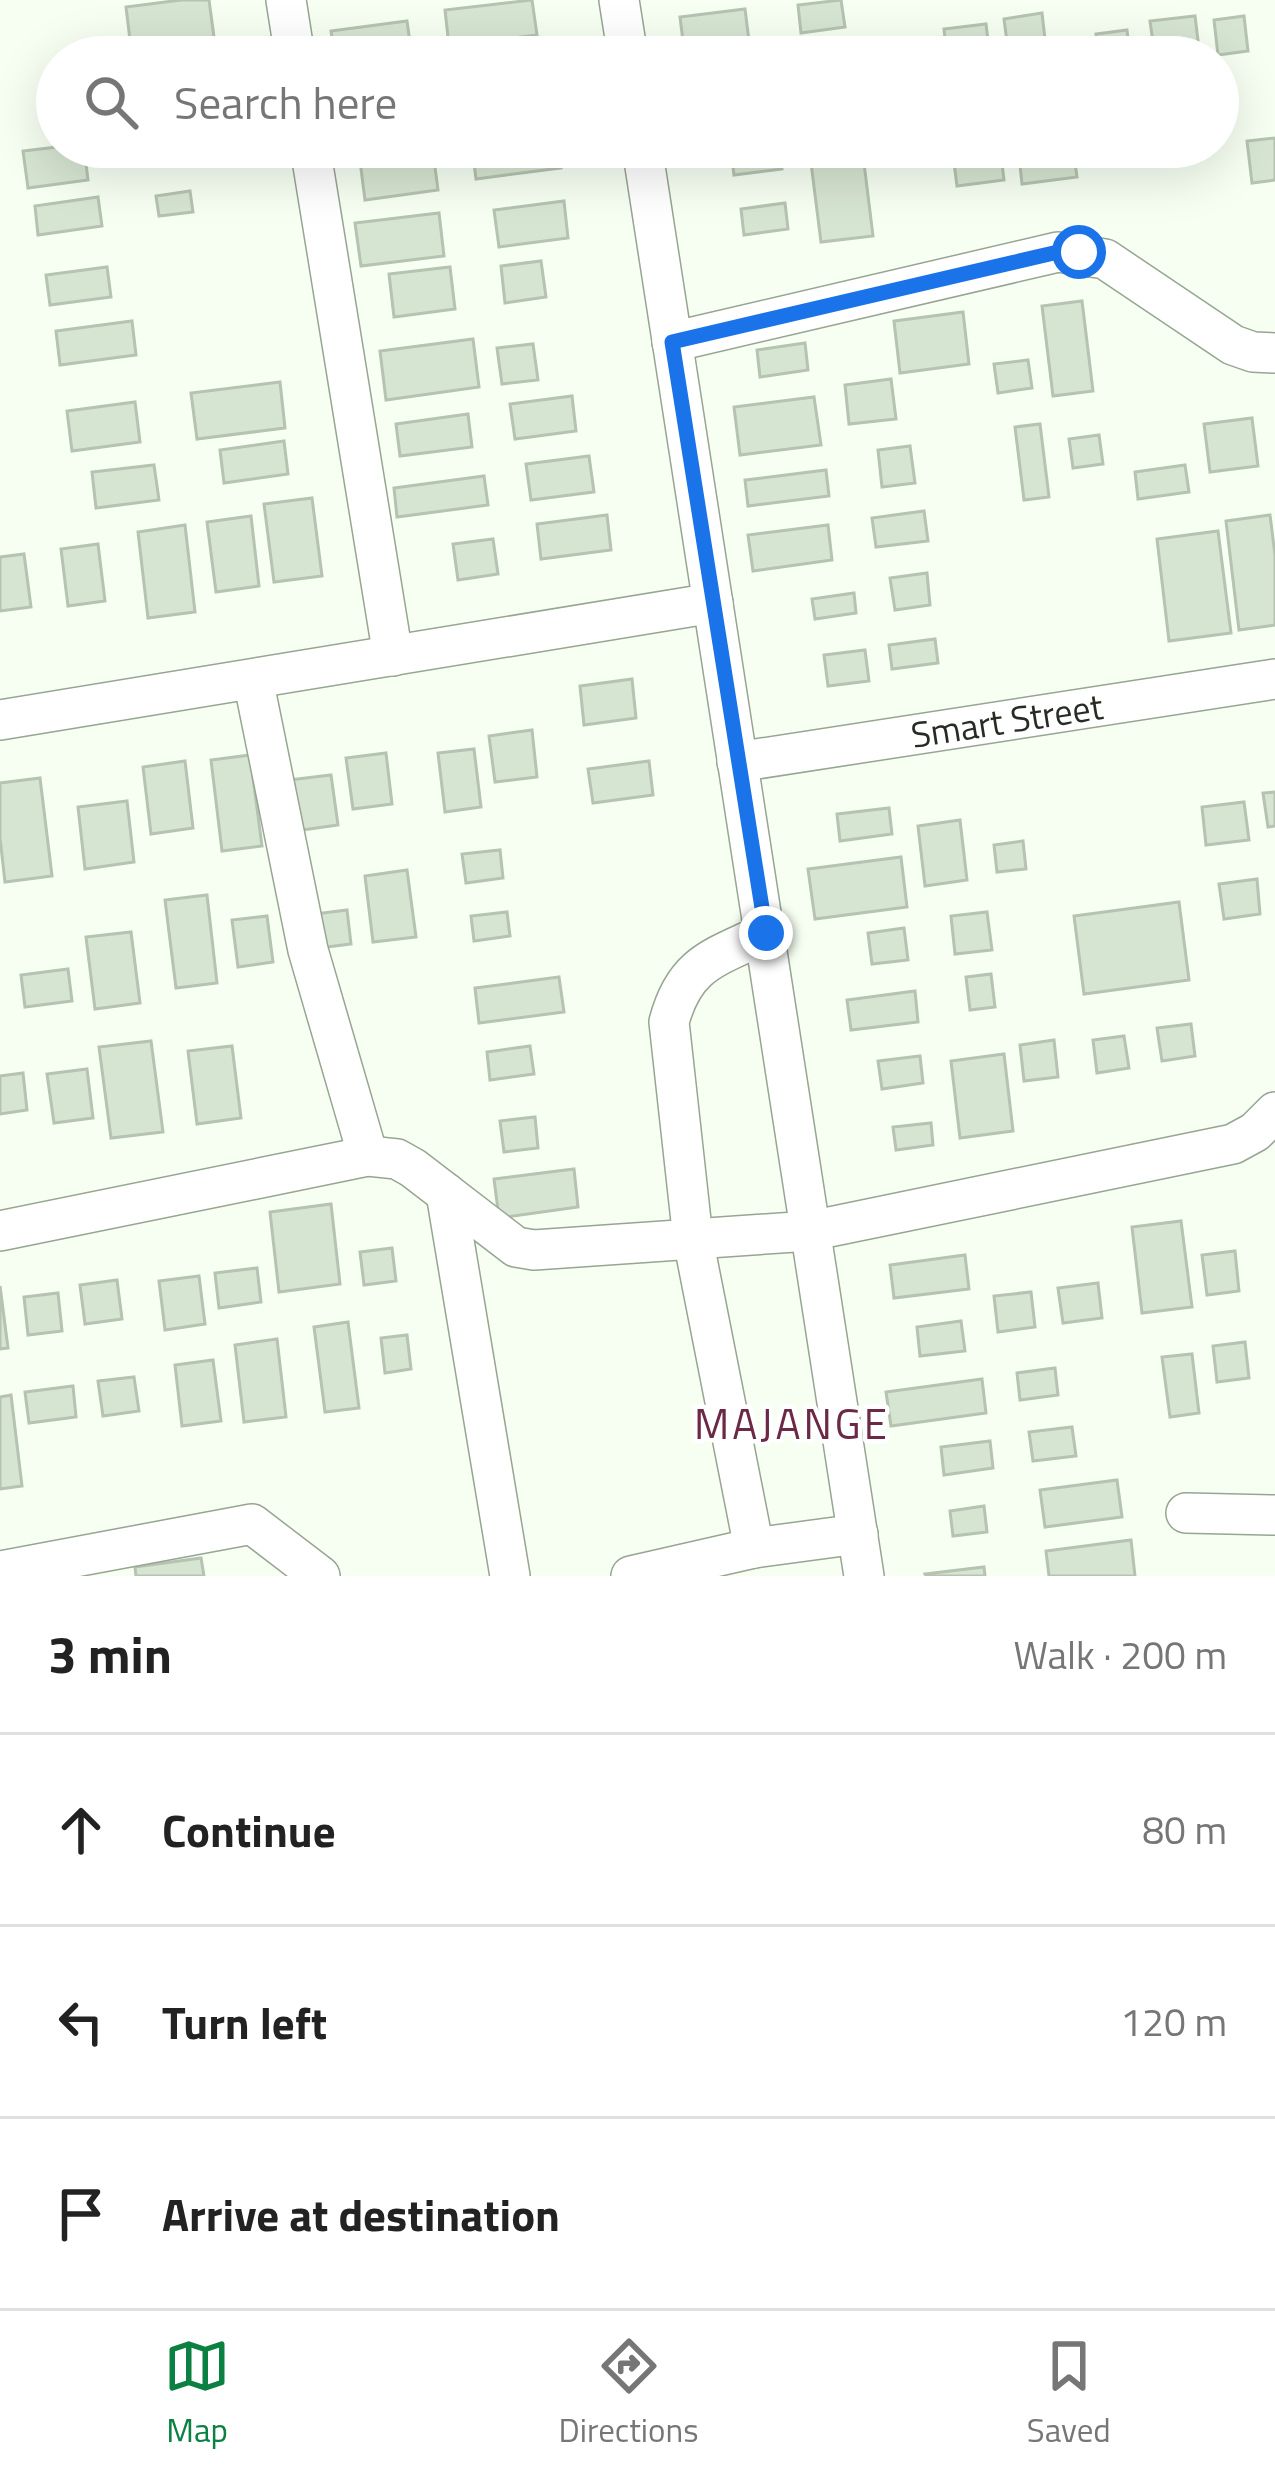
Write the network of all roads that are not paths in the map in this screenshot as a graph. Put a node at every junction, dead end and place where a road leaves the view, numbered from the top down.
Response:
1 (286, 0) edge
2 (620, 0) edge
3 (292, 36) edge
4 (625, 36) edge
5 (313, 168) edge
6 (645, 168) edge
7 (672, 342) junction
8 (1275, 353) edge
9 (713, 603) junction
10 (393, 656) junction
11 (1275, 679) edge
12 (254, 680) junction
13 (0, 720) edge
14 (737, 762) junction
15 (766, 933) junction
16 (1275, 1112) edge
17 (368, 1156) junction
18 (446, 1193) junction
19 (0, 1231) edge
20 (811, 1231) junction
21 (693, 1240) junction
22 (1186, 1513) dead end
23 (1275, 1514) edge
24 (858, 1534) junction
25 (754, 1548) junction
26 (0, 1571) edge
27 (320, 1576) edge
28 (510, 1576) edge
29 (631, 1576) edge
30 (864, 1576) edge

1 - 3 street
2 - 4 street
5 - 10 street
6 - 7 street
7 - 8 street
7 - 9 street
9 - 10 street
9 - 14 street
10 - 12 street
11 - 14 street, Smart Street
12 - 13 street
12 - 17 street
14 - 15 street
15 - 20 street
15 - 21 street
16 - 20 street
17 - 18 street
17 - 19 street
18 - 21 street
18 - 28 street
20 - 21 street
20 - 24 street
21 - 25 street
22 - 23 street
24 - 25 street
24 - 30 street
25 - 29 street
26 - 27 street

